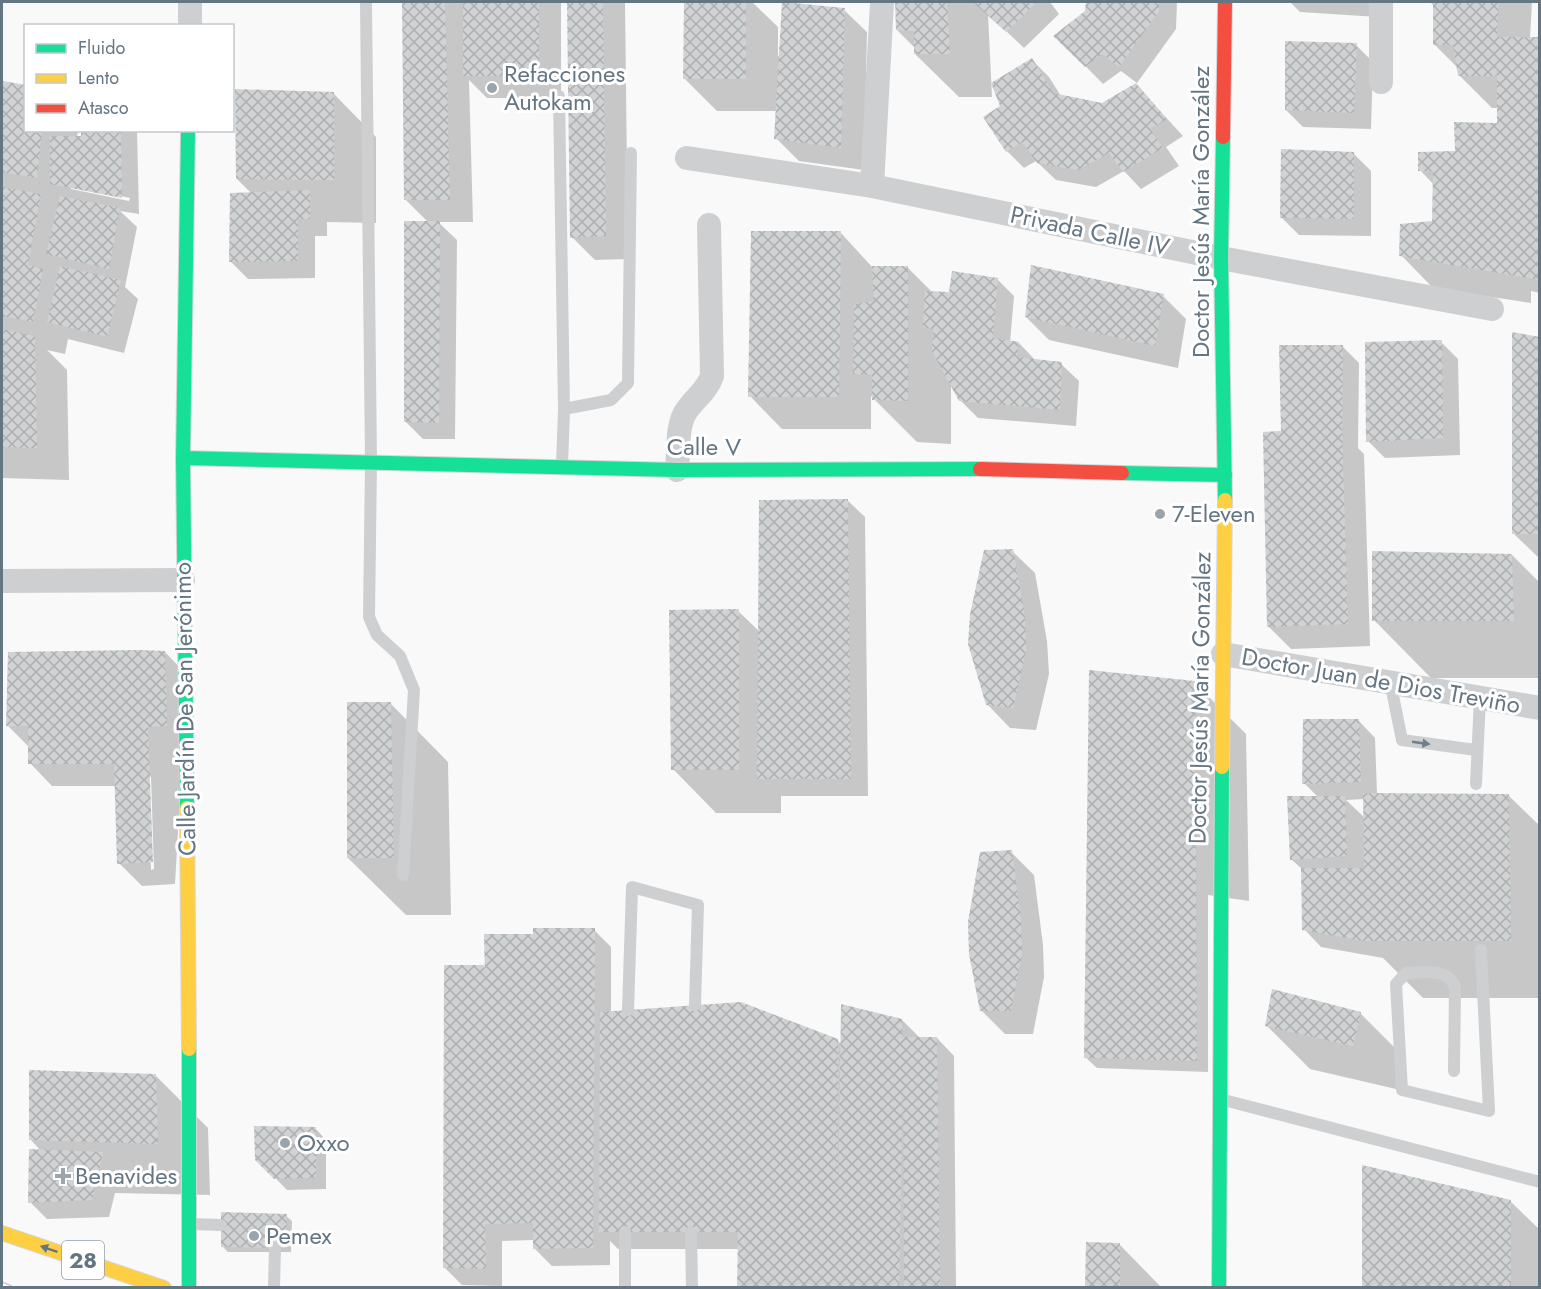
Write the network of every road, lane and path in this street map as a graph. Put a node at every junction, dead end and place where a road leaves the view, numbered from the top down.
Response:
1 (190, 2) edge
2 (366, 2) edge
3 (882, 2) edge
4 (1225, 2) edge
5 (1381, 2) edge
6 (190, 24) edge
7 (1381, 82) dead end
8 (559, 96) dead end
9 (188, 132) edge
10 (631, 153) dead end
11 (687, 158) dead end
12 (872, 186) junction
13 (709, 225) dead end
14 (1221, 258) junction
15 (1492, 309) dead end
16 (564, 409) junction
17 (183, 458) junction
18 (371, 463) junction
19 (562, 467) junction
20 (677, 470) junction
21 (1226, 476) junction
22 (183, 580) junction
23 (2, 581) edge
24 (1222, 654) junction
25 (1390, 681) junction
26 (1480, 698) junction
27 (1539, 708) edge
28 (1476, 750) junction
29 (1476, 784) dead end
30 (403, 875) dead end
31 (1481, 950) dead end
32 (695, 1005) dead end
33 (628, 1010) dead end
34 (1454, 1071) dead end
35 (1218, 1099) junction
36 (1539, 1182) edge
37 (191, 1224) junction
38 (221, 1225) dead end
39 (625, 1232) dead end
40 (691, 1232) dead end
41 (2, 1233) edge
42 (275, 1247) dead end
43 (164, 1287) edge
44 (189, 1287) edge
45 (274, 1287) edge
46 (625, 1287) edge
47 (692, 1287) edge
48 (1219, 1287) edge

1 - 6 street
2 - 18 lane
3 - 12 street
4 - 14 street, Doctor Jesús María González
5 - 7 street
8 - 16 lane
9 - 17 street, Calle Jardín De San Jerónimo
10 - 16 lane
11 - 12 street, Privada Calle IV
12 - 14 street, Privada Calle IV
13 - 20 street
14 - 15 street, Privada Calle IV
14 - 21 street, Doctor Jesús María González
16 - 19 lane
17 - 18 street, Calle V
17 - 22 street, Calle Jardín De San Jerónimo
18 - 19 street, Calle V
18 - 30 lane
19 - 20 street, Calle V
20 - 21 street, Calle V
21 - 24 street, Doctor Jesús María González
22 - 23 street
22 - 37 street, Calle Jardín De San Jerónimo
24 - 25 street, Doctor Juan de Dios Treviño
24 - 35 street, Doctor Jesús María González
25 - 26 street, Doctor Juan de Dios Treviño
25 -> 28 lane
26 - 27 street, Doctor Juan de Dios Treviño
26 - 28 lane
28 - 29 lane
31 - 34 lane
32 - 33 lane
35 - 36 lane
35 - 48 street, Doctor Jesús María González
37 - 38 lane
37 - 44 street, Calle Jardín De San Jerónimo
39 - 46 lane
40 - 47 lane
43 -> 41 street, 28
42 - 45 lane

